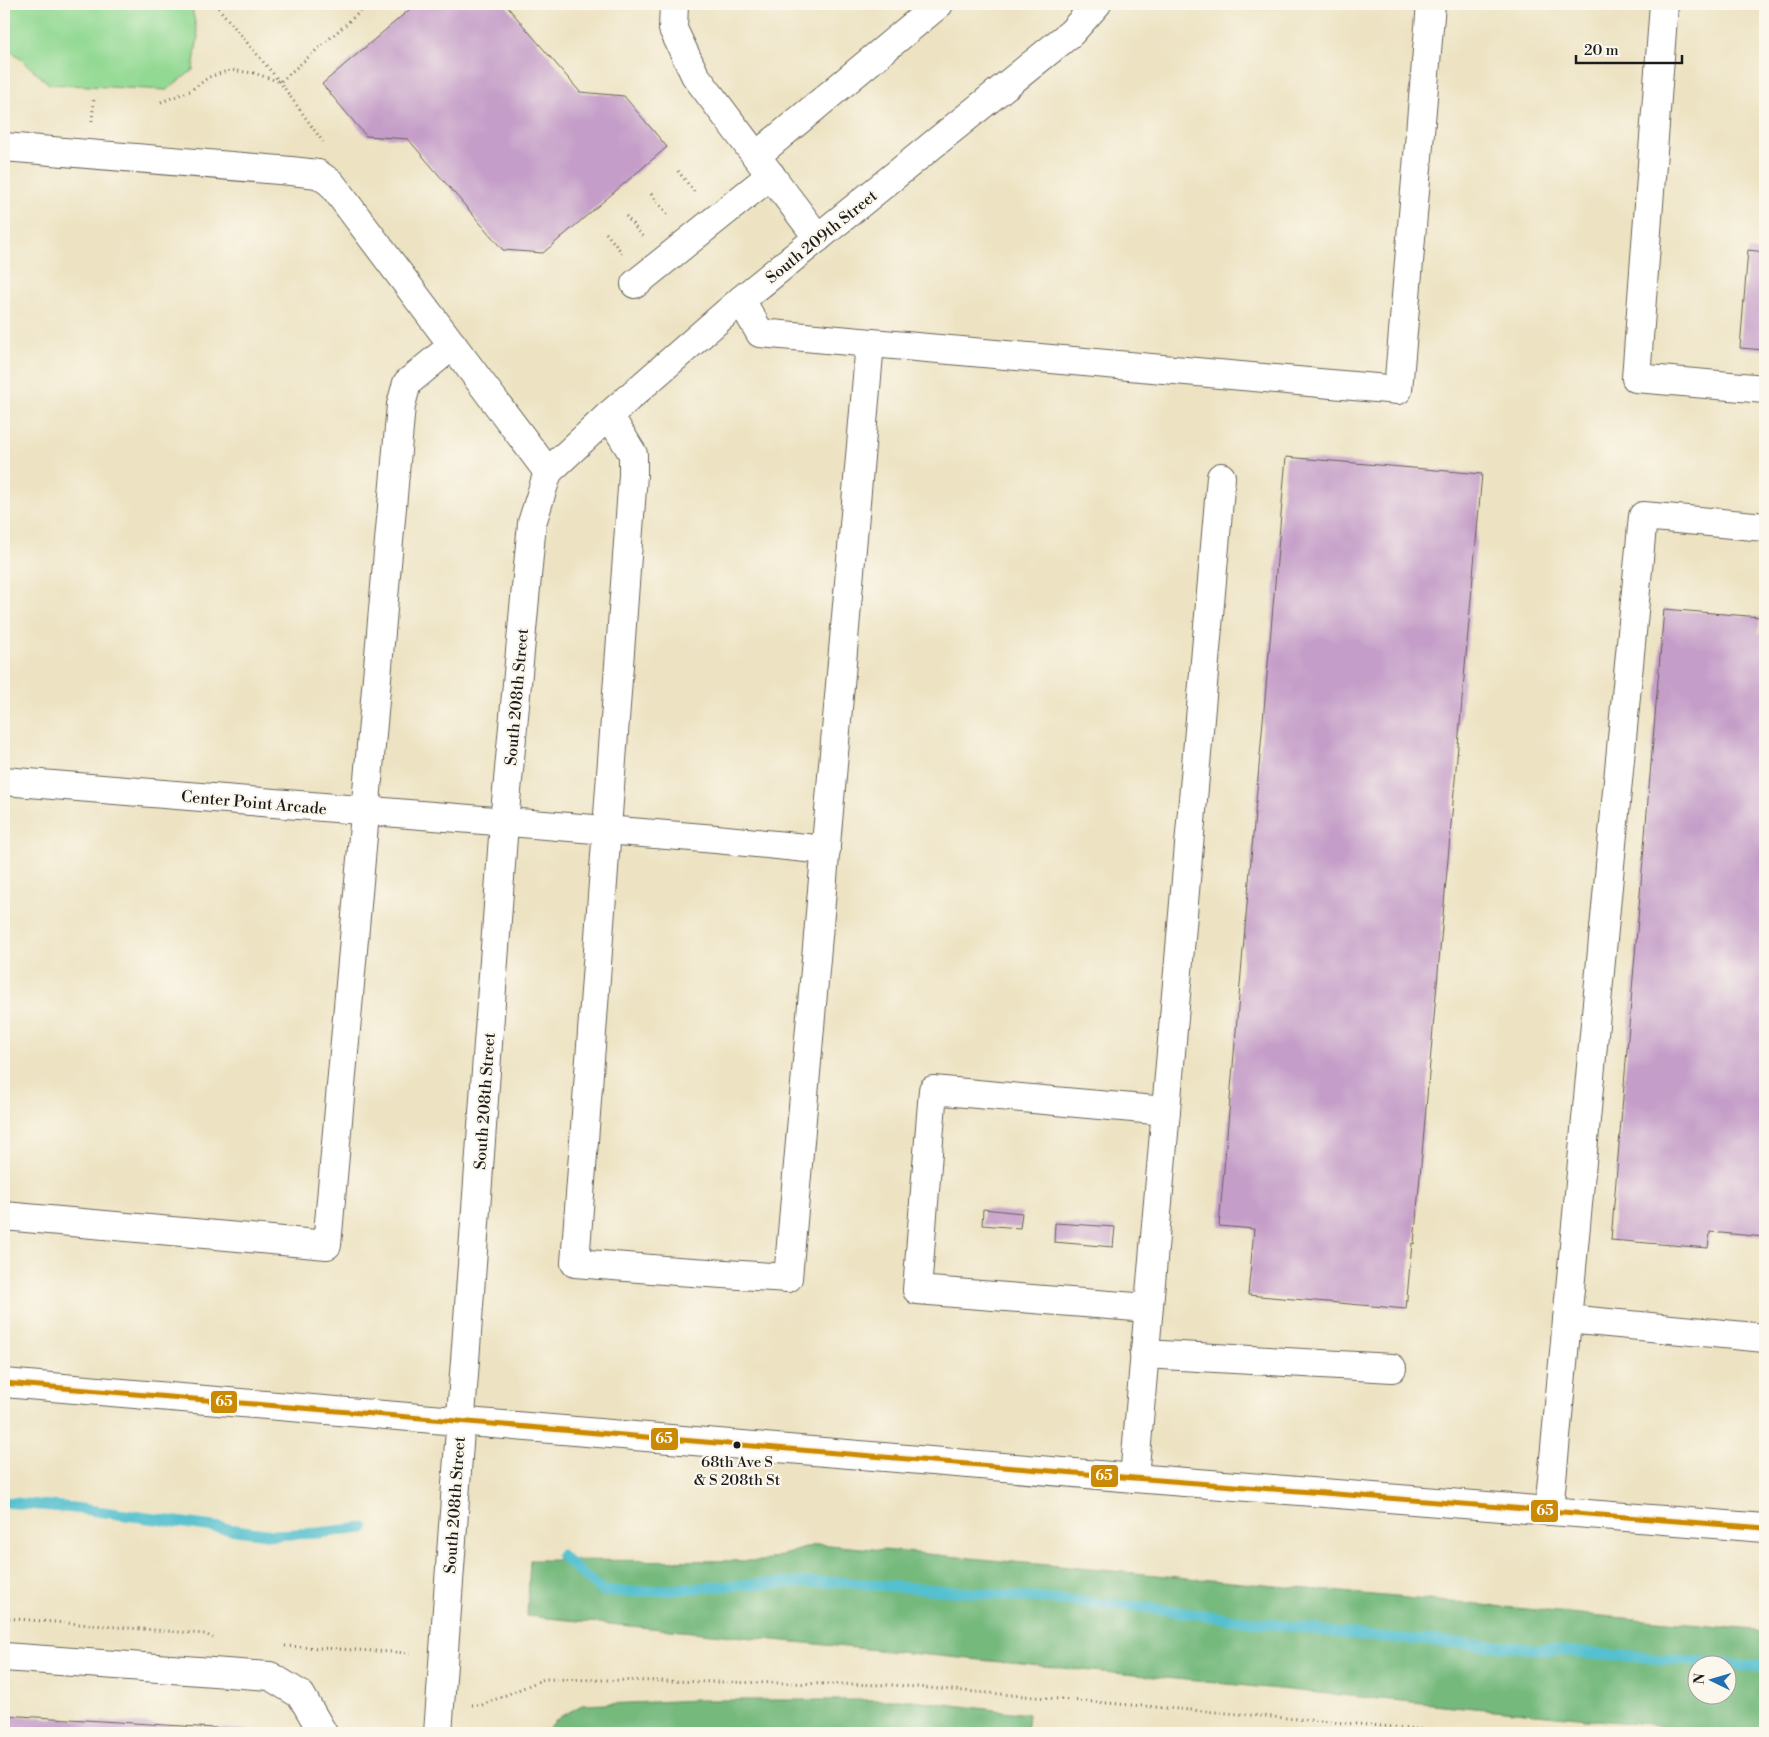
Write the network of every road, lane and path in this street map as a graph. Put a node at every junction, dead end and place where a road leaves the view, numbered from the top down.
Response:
1 (215, 4) edge
2 (369, 4) edge
3 (674, 4) edge
4 (938, 4) edge
5 (1096, 4) edge
6 (1431, 4) edge
7 (1664, 4) edge
8 (280, 82) junction
9 (94, 97) dead end
10 (161, 102) dead end
11 (91, 125) dead end
12 (325, 145) dead end
13 (4, 148) edge
14 (763, 166) junction
15 (678, 171) dead end
16 (652, 194) dead end
17 (699, 198) dead end
18 (626, 216) dead end
19 (672, 220) dead end
20 (606, 233) dead end
21 (818, 238) junction
22 (647, 242) dead end
23 (626, 257) dead end
24 (635, 284) dead end
25 (741, 300) junction
26 (870, 343) junction
27 (453, 345) junction
28 (1765, 388) edge
29 (609, 415) junction
30 (548, 472) junction
31 (1221, 477) dead end
32 (1765, 527) edge
33 (4, 781) edge
34 (364, 811) junction
35 (504, 823) junction
36 (607, 830) junction
37 (826, 850) junction
38 (4, 856) edge
39 (13, 857) dead end
40 (1166, 1111) junction
41 (4, 1216) edge
42 (1148, 1308) junction
43 (1567, 1320) junction
44 (1765, 1338) edge
45 (1144, 1354) junction
46 (1392, 1368) dead end
47 (4, 1383) edge
48 (460, 1422) junction
49 (1134, 1478) junction
50 (1549, 1511) junction
51 (1765, 1528) edge
52 (4, 1657) edge
53 (482, 1706) dead end
54 (323, 1733) edge
55 (438, 1733) edge
56 (1464, 1733) edge

1 - 8 path
2 - 8 path
3 - 14 street
4 - 14 street
5 - 21 street, South 209th Street
6 - 26 street
7 - 28 street
8 - 10 path
8 - 12 path
9 - 11 path
13 - 27 street
14 - 21 street
14 - 24 street
15 - 17 path
16 - 19 path
18 - 22 path
20 - 23 path
21 - 25 street, South 209th Street
25 - 26 street
25 - 29 street, South 209th Street
26 - 37 street
27 - 30 street
27 - 34 street
29 - 30 street, South 209th Street
29 - 36 street
30 - 35 street, South 208th Street
31 - 40 street
32 - 43 street
33 - 34 street, Center Point Arcade
34 - 35 street, Center Point Arcade
34 - 41 street
35 - 36 street, Center Point Arcade
35 - 48 street, South 208th Street
36 - 37 street, Center Point Arcade
36 - 37 street
38 - 39 path
40 - 42 street
40 - 42 street
42 - 45 street
43 - 44 street
43 - 50 street
45 - 46 street
45 - 49 street
47 - 48 street
48 - 49 street
48 - 55 street, South 208th Street
49 - 50 street
50 - 51 street
52 - 54 street
53 - 56 path

